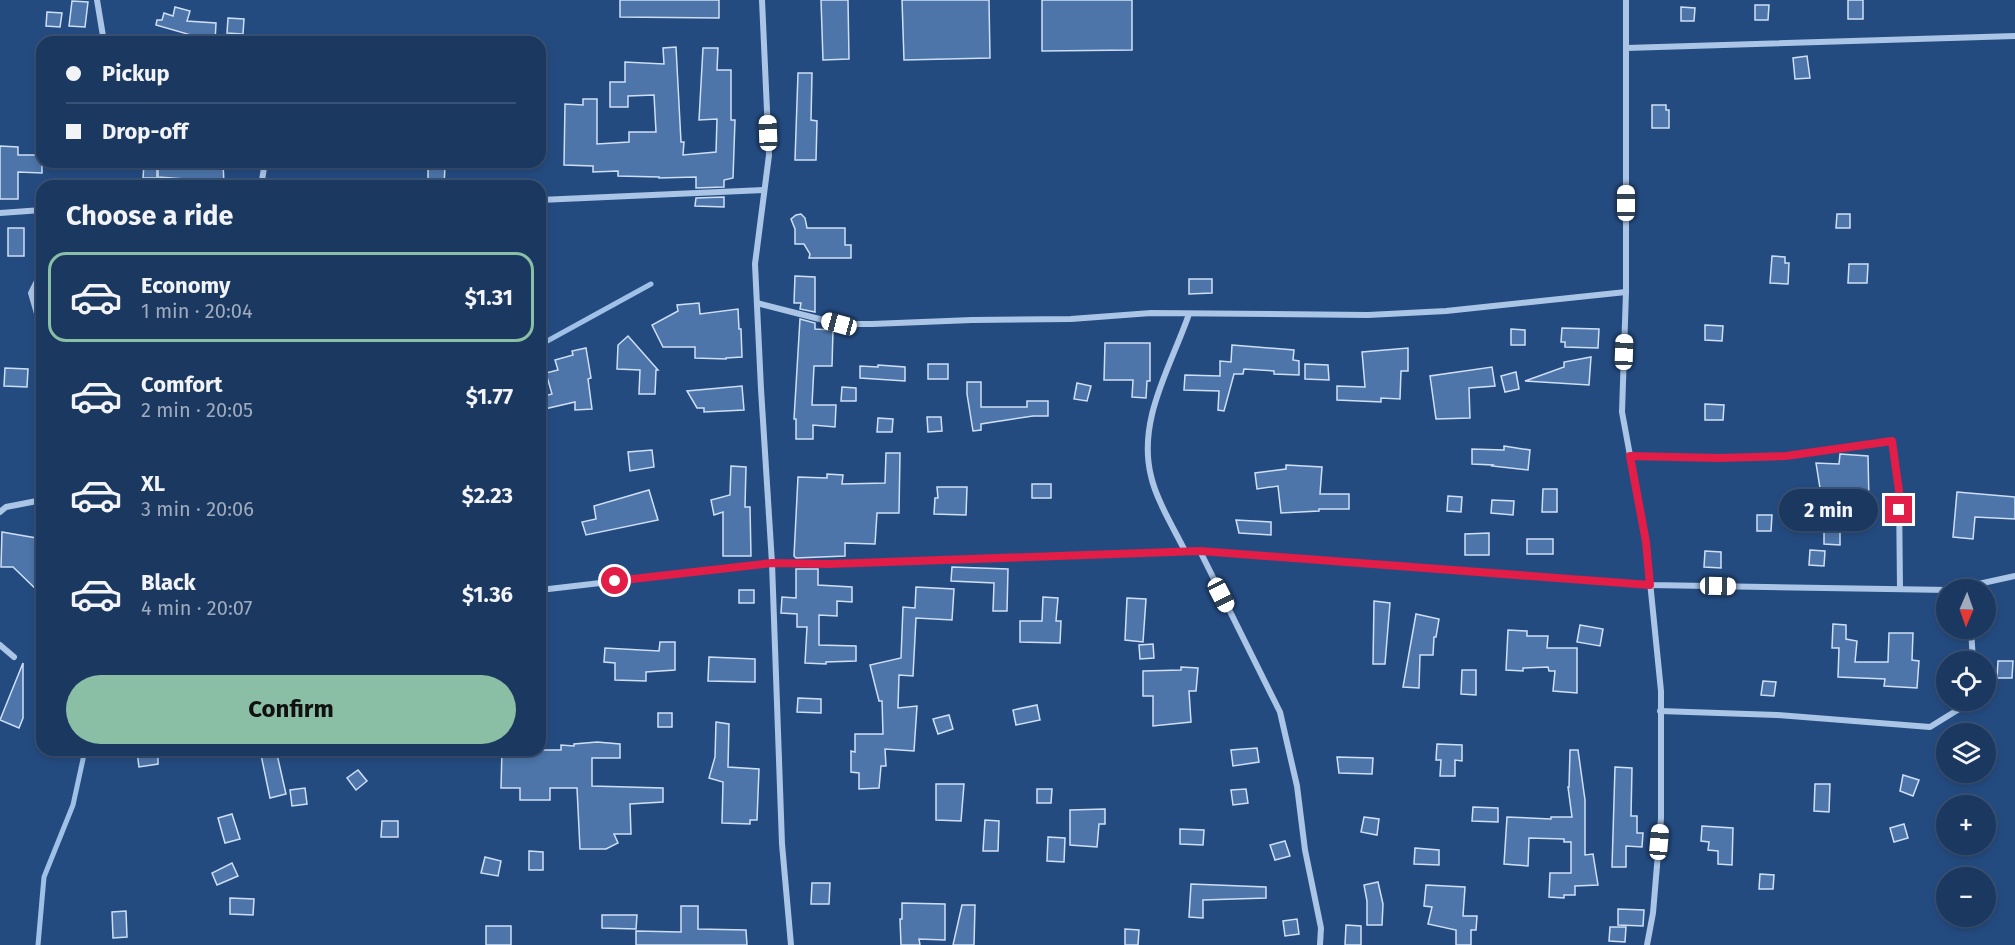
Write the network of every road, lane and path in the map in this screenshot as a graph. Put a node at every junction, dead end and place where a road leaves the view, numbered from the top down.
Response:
1 (97, 0) edge
2 (762, 0) edge
3 (1626, 0) edge
4 (103, 36) edge
5 (2015, 36) edge
6 (1626, 48) junction
7 (764, 190) junction
8 (546, 200) edge
9 (36, 210) edge
10 (0, 213) edge
11 (36, 283) edge
12 (1626, 292) junction
13 (757, 303) junction
14 (36, 310) edge
15 (1189, 314) junction
16 (1630, 456) junction
17 (36, 501) edge
18 (0, 512) edge
19 (1185, 551) junction
20 (1200, 551) junction
21 (772, 563) junction
22 (2015, 576) edge
23 (1996, 580) edge
24 (1650, 585) junction
25 (546, 589) edge
26 (1900, 589) junction
27 (1936, 590) edge
28 (0, 645) edge
29 (14, 657) dead end
30 (1660, 711) junction
31 (1956, 711) edge
32 (791, 945) edge
33 (1320, 945) edge
34 (1647, 945) edge

1 - 4 street
2 - 7 street
3 - 6 street
5 - 6 street
6 - 12 street
7 - 8 street
7 - 13 street
9 - 10 street
11 - 14 street
12 - 15 street
12 - 16 street
13 - 15 street
13 - 21 street
15 - 19 street
16 - 24 street
16 - 26 street
17 - 18 street
19 - 20 street
19 - 21 street
20 - 24 street
20 - 33 street
21 - 25 street
21 - 32 street
22 - 23 street
24 - 26 street
24 - 30 street
26 - 27 street
28 - 29 street
30 - 31 street
30 - 34 street

